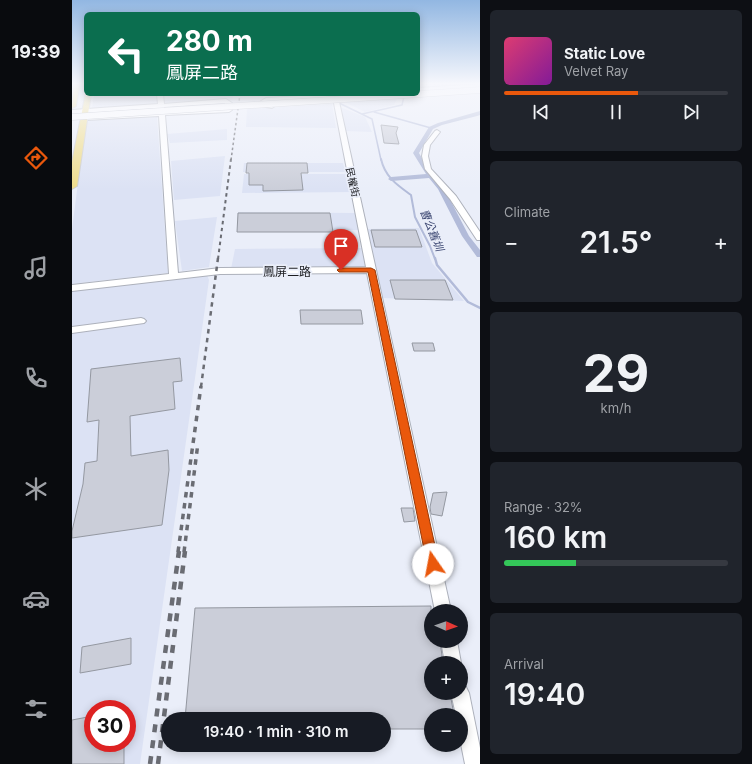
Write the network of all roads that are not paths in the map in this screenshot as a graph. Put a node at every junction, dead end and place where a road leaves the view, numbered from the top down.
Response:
1 (83, 119) edge
2 (161, 119) edge
3 (340, 119) edge
4 (437, 132) dead end
5 (72, 181) edge
6 (480, 238) edge
7 (371, 270) junction
8 (174, 276) junction
9 (72, 288) edge
10 (141, 321) dead end
11 (72, 330) edge
12 (441, 604) edge
13 (461, 700) edge
14 (474, 764) edge

1 - 5 main road
2 - 8 street
3 - 7 street, 民權街
4 - 6 street
7 - 8 street, 鳳屏二路
7 - 12 street
8 - 9 street, 鳳屏二路
10 - 11 street
13 - 14 street

